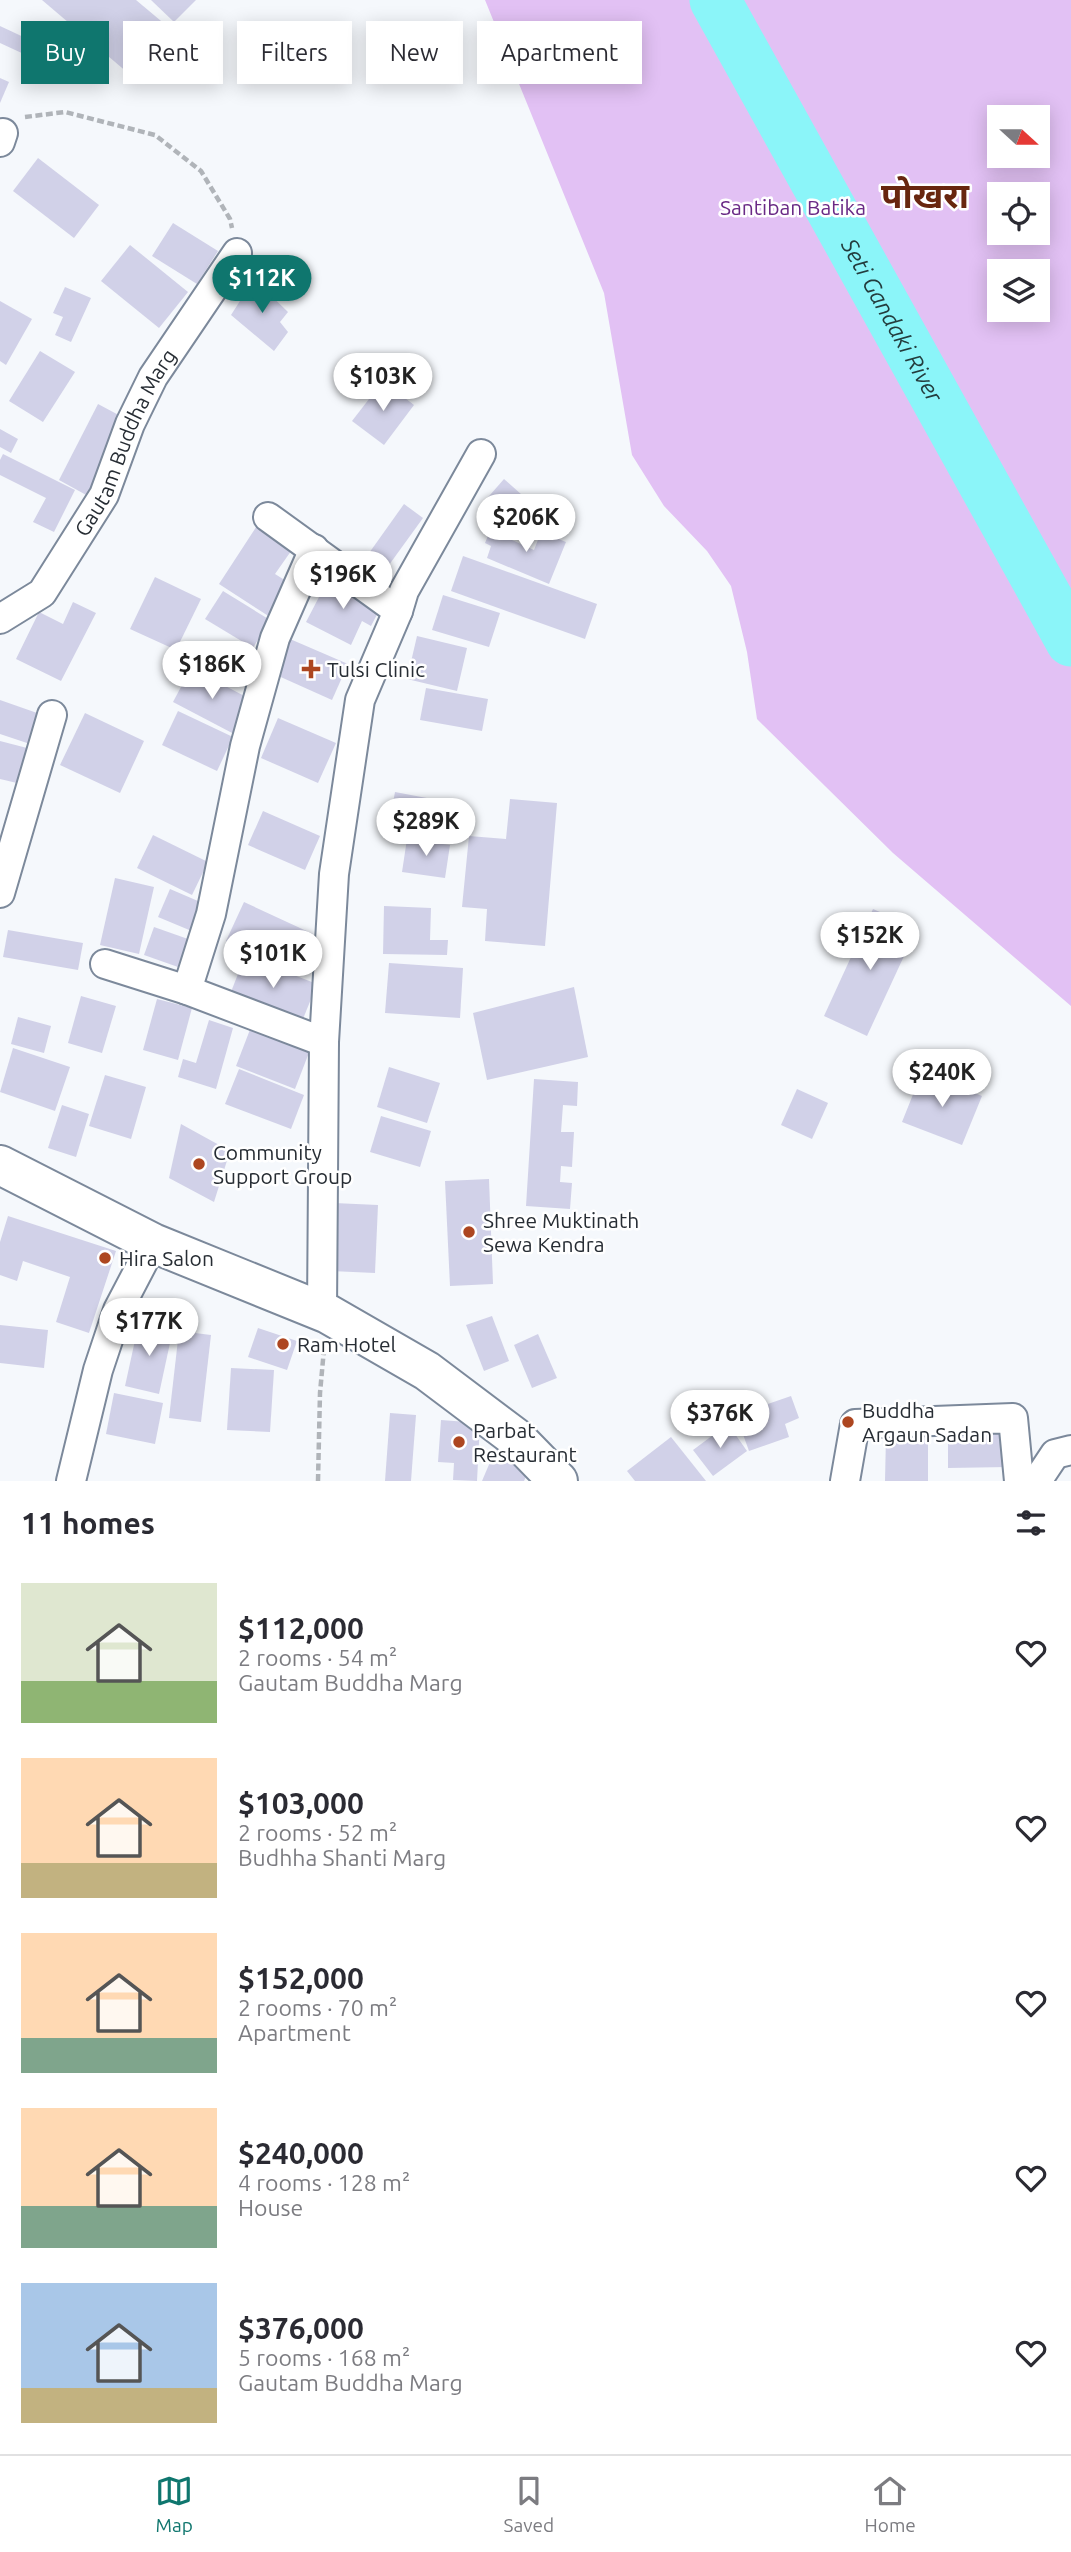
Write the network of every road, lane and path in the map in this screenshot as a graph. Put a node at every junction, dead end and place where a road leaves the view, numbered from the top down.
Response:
1 (2, 137) edge
2 (237, 253) joint
3 (481, 454) dead end
4 (268, 517) dead end
5 (314, 549) junction
6 (398, 611) junction
7 (0, 619) edge
8 (52, 715) dead end
9 (0, 893) edge
10 (104, 964) dead end
11 (187, 989) junction
12 (324, 1042) junction
13 (0, 1165) edge
14 (153, 1243) junction
15 (325, 1312) junction
16 (1071, 1450) edge
17 (71, 1481) edge
18 (318, 1481) edge
19 (558, 1481) edge
20 (845, 1481) edge
21 (1019, 1481) edge
22 (1037, 1481) edge

1 - 2 path
2 - 7 street, Gautam Buddha Marg
3 - 6 street
4 - 5 street
5 - 6 street
5 - 11 street
6 - 12 street
8 - 9 street
10 - 11 street
11 - 12 street
12 - 15 street
13 - 14 main road
14 - 15 main road
14 - 17 street
15 - 18 path
15 - 19 main road
16 - 22 street
20 - 21 street

